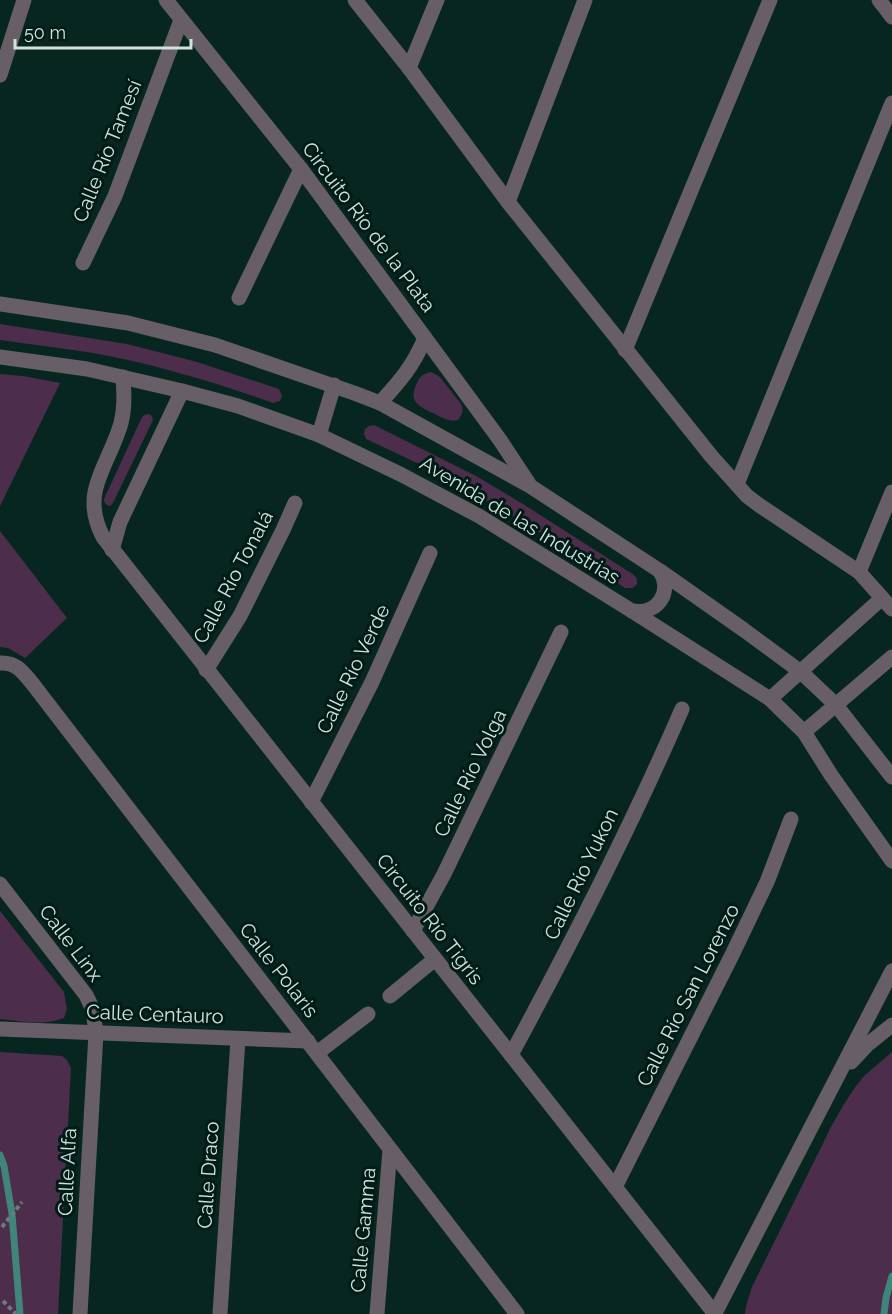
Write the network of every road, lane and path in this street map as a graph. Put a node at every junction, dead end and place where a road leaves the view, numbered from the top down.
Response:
1 (24, 0) edge
2 (166, 0) edge
3 (355, 0) edge
4 (437, 0) edge
5 (585, 0) edge
6 (770, 0) edge
7 (879, 0) edge
8 (892, 17) edge
9 (181, 20) junction
10 (409, 68) junction
11 (0, 75) edge
12 (892, 103) edge
13 (301, 169) junction
14 (508, 202) junction
15 (83, 263) dead end
16 (239, 298) dead end
17 (0, 304) edge
18 (425, 338) junction
19 (626, 350) junction
20 (0, 357) edge
21 (123, 377) junction
22 (334, 386) junction
23 (182, 391) junction
24 (380, 403) junction
25 (319, 435) junction
26 (737, 484) junction
27 (530, 486) junction
28 (892, 492) edge
29 (295, 503) dead end
30 (112, 550) junction
31 (430, 553) dead end
32 (660, 571) junction
33 (859, 572) junction
34 (887, 604) edge
35 (632, 611) junction
36 (561, 632) dead end
37 (892, 657) edge
38 (0, 663) edge
39 (206, 670) junction
40 (801, 672) junction
41 (770, 699) junction
42 (836, 705) junction
43 (682, 709) dead end
44 (804, 732) junction
45 (892, 777) edge
46 (311, 802) junction
47 (791, 819) dead end
48 (892, 861) edge
49 (0, 884) edge
50 (413, 931) junction
51 (435, 959) junction
52 (892, 971) edge
53 (390, 996) dead end
54 (368, 1014) dead end
55 (892, 1025) edge
56 (0, 1029) edge
57 (96, 1033) junction
58 (238, 1038) junction
59 (312, 1047) junction
60 (511, 1055) junction
61 (839, 1075) junction
62 (390, 1149) junction
63 (615, 1187) junction
64 (22, 1202) dead end
65 (2, 1227) dead end
66 (3, 1301) dead end
67 (16, 1314) edge
68 (80, 1314) edge
69 (220, 1314) edge
70 (377, 1314) edge
71 (517, 1314) edge
72 (715, 1314) edge

1 - 11 street
2 - 9 street, Circuito Río de la Plata
3 - 10 street
4 - 10 street
5 - 14 street
6 - 19 street
7 - 8 street
9 - 13 street, Circuito Río de la Plata
9 - 15 street, Calle Río Tamesí
10 - 14 street
12 - 26 street
13 - 16 street
13 - 18 street, Circuito Río de la Plata
14 - 19 street
17 - 22 street, Avenida de las Industrias
18 - 24 street
18 - 27 street, Circuito Río de la Plata
19 - 26 street
20 - 21 street, Avenida de las Industrias
21 - 23 street, Avenida de las Industrias
21 - 30 street, Circuito Río Tigris
22 - 24 street, Avenida de las Industrias
22 - 25 street
23 - 25 street, Avenida de las Industrias
23 - 30 street
24 - 27 street, Avenida de las Industrias
25 - 35 street, Avenida de las Industrias
26 - 33 street
27 - 32 street, Avenida de las Industrias
28 - 33 street
29 - 39 street, Calle Río Tonalá
30 - 39 street, Circuito Río Tigris
31 - 46 street, Calle Río Verde
32 - 35 street
32 - 40 street, Avenida de las Industrias
33 - 34 street
34 - 40 street
35 - 41 street, Avenida de las Industrias
36 - 50 street, Calle Río Volga
37 - 42 street
38 - 59 street, Calle Polaris
39 - 46 street, Circuito Río Tigris
40 - 41 street
40 - 42 street, Avenida de las Industrias
41 - 44 street, Avenida de las Industrias
42 - 44 street
42 - 45 street, Avenida de las Industrias
43 - 60 street, Calle Río Yukon
44 - 48 street, Avenida de las Industrias
46 - 50 street, Circuito Río Tigris
47 - 63 street, Calle Río San Lorenzo
49 - 57 street, Calle Linx
50 - 51 street, Circuito Río Tigris
51 - 53 street
51 - 60 street, Circuito Río Tigris
52 - 61 street, Circuito Río Tigris
54 - 59 street
55 - 61 street, Circuito Río Tigris
56 - 57 street, Calle Centauro
57 - 58 street, Calle Centauro
57 - 68 street, Calle Alfa
58 - 59 street, Calle Centauro
58 - 69 street, Calle Draco
59 - 62 street, Calle Polaris
60 - 63 street, Circuito Río Tigris
61 - 72 street, Circuito Río Tigris
62 - 70 street, Calle Gamma
62 - 71 street, Calle Polaris
63 - 72 street, Circuito Río Tigris
64 - 65 path
66 - 67 path

